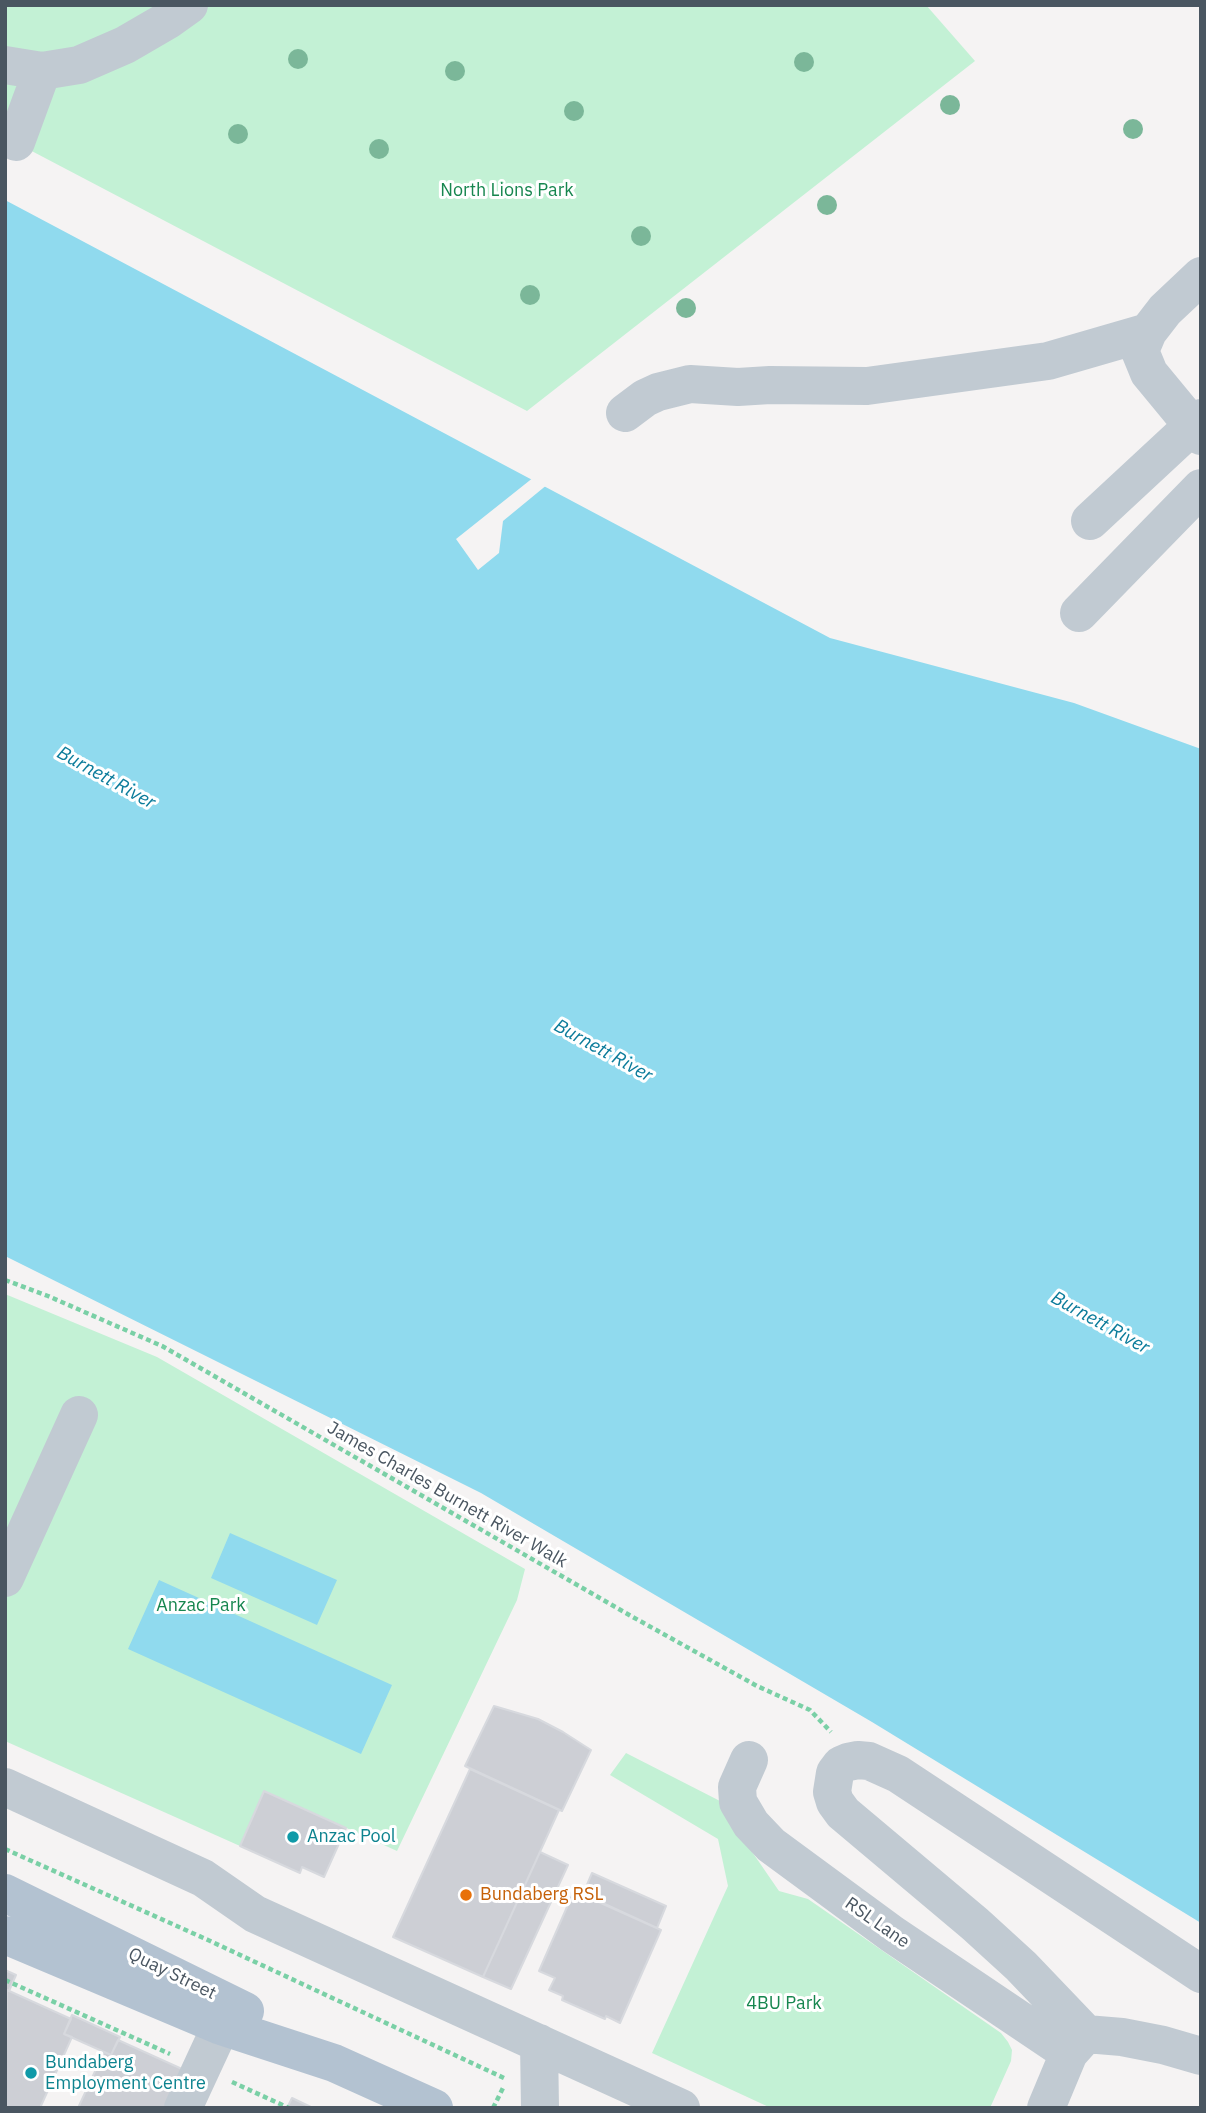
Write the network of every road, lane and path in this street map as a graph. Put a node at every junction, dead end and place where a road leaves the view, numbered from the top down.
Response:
1 (189, 5) edge
2 (5, 65) edge
3 (42, 71) junction
4 (16, 142) dead end
5 (1201, 276) edge
6 (1148, 332) junction
7 (625, 413) dead end
8 (1198, 427) edge
9 (1201, 488) edge
10 (1090, 521) dead end
11 (1079, 613) dead end
12 (5, 1280) edge
13 (79, 1415) dead end
14 (5, 1578) edge
15 (749, 1760) dead end
16 (858, 1760) junction
17 (5, 1787) edge
18 (5, 1849) edge
19 (5, 1893) edge
20 (5, 1935) edge
21 (1201, 1974) edge
22 (5, 1980) edge
23 (221, 2025) junction
24 (539, 2043) junction
25 (1077, 2043) junction
26 (1201, 2056) edge
27 (334, 2063) junction
28 (201, 2068) junction
29 (183, 2108) edge
30 (289, 2108) edge
31 (434, 2108) edge
32 (494, 2108) edge
33 (540, 2108) edge
34 (681, 2108) edge
35 (1046, 2108) edge

1 - 3 street
2 - 3 street
3 - 4 street
5 - 6 street
6 - 7 street
6 - 8 street
8 - 10 street
9 - 11 street
12 - 16 path, James Charles Burnett River Walk
13 - 14 street
15 - 25 street, RSL Lane
16 - 21 street
16 - 25 street
17 - 24 street
18 - 32 path
19 - 27 main road, Quay Street
20 - 23 main road, Quay Street
22 - 28 path
23 - 27 main road, Quay Street
23 - 28 street
24 - 33 street
24 - 34 street
25 - 26 street
25 - 35 street
27 - 31 main road, Quay Street
28 - 29 street
28 - 30 path

